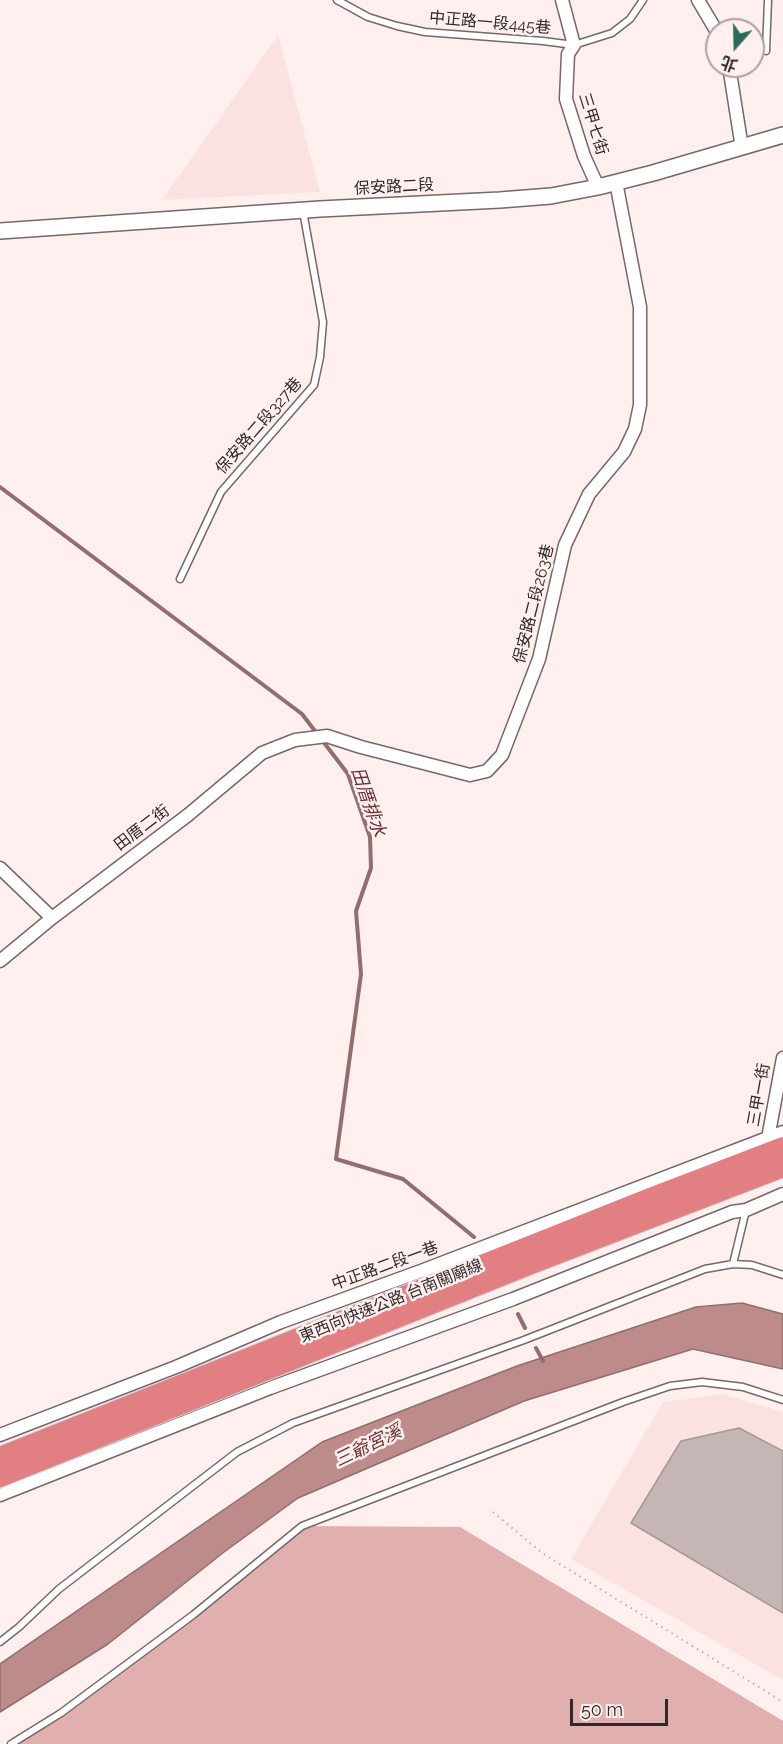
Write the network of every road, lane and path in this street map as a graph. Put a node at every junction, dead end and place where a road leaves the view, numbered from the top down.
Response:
1 (337, 0) edge
2 (562, 0) edge
3 (643, 0) edge
4 (698, 0) edge
5 (768, 0) edge
6 (709, 18) edge
7 (574, 45) junction
8 (766, 51) dead end
9 (731, 78) edge
10 (783, 135) edge
11 (742, 148) junction
12 (616, 182) junction
13 (598, 187) junction
14 (303, 210) junction
15 (0, 231) edge
16 (180, 579) dead end
17 (322, 737) joint
18 (0, 868) edge
19 (52, 918) junction
20 (0, 961) edge
21 (783, 1058) edge
22 (783, 1132) edge
23 (776, 1142) edge
24 (783, 1167) edge
25 (783, 1194) edge
26 (746, 1210) junction
27 (733, 1264) junction
28 (783, 1275) edge
29 (783, 1400) edge
30 (0, 1435) edge
31 (0, 1457) edge
32 (0, 1477) edge
33 (0, 1495) edge
34 (492, 1512) dead end
35 (0, 1642) edge
36 (783, 1702) edge
37 (11, 1744) edge

1 - 7 lane, 中正路一段445巷
2 - 7 street, 三甲七街
3 - 7 lane
4 - 6 street
5 - 8 lane
7 - 13 street, 三甲七街
9 - 11 street
10 - 11 street, 保安路二段
11 - 12 street, 保安路二段
12 - 13 street, 保安路二段
12 - 17 street, 保安路二段263巷
13 - 14 street, 保安路二段
14 - 15 street, 保安路二段
14 - 16 lane, 保安路二段327巷
17 - 19 street, 田厝二街
18 - 19 street
19 - 20 street, 田厝二街
21 - 23 street, 三甲一街
22 - 23 street, 中正路二段一巷
23 - 30 street, 中正路二段一巷
23 - 31 highway, 東西向快速公路 台南關廟線
24 - 32 highway, 東西向快速公路 台南關廟線
25 - 26 street
26 - 27 lane
26 - 33 street
27 - 28 lane
27 - 35 lane
29 - 37 lane
34 - 36 path

